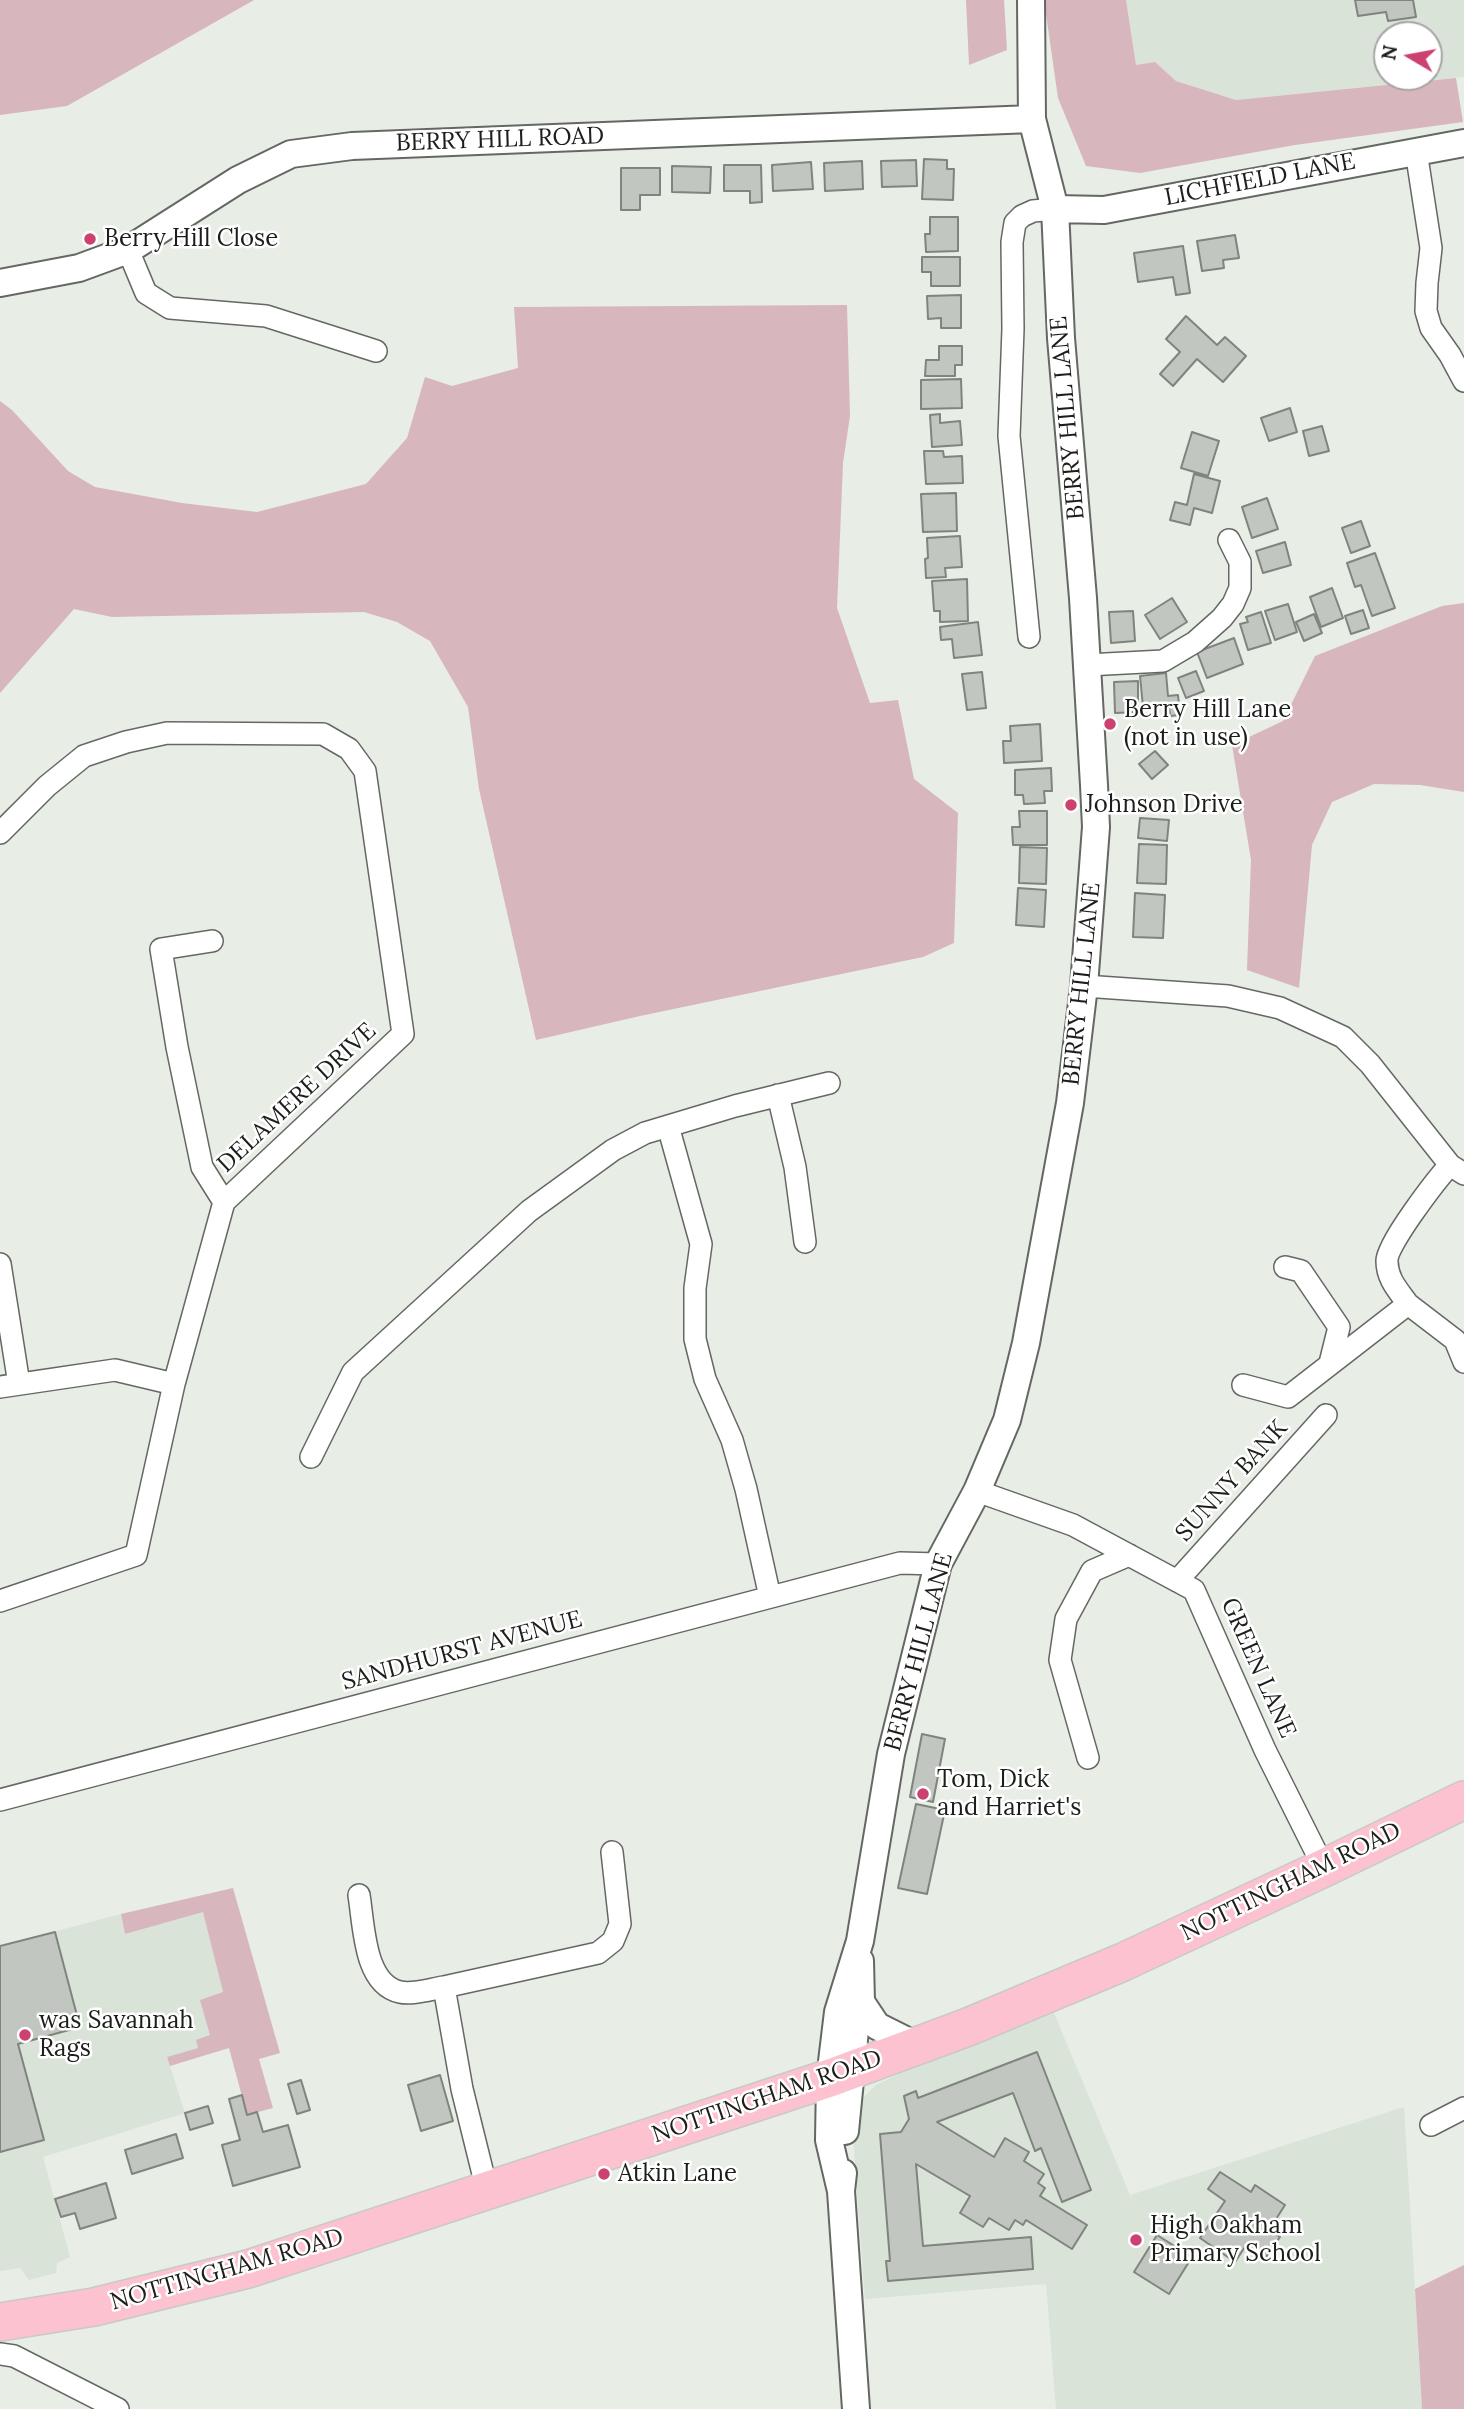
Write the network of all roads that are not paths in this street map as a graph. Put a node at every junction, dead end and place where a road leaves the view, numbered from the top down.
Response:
1 (1031, 0) edge
2 (1032, 119) junction
3 (1464, 143) edge
4 (1416, 151) junction
5 (1055, 209) junction
6 (128, 250) junction
7 (0, 283) edge
8 (370, 326) dead end
9 (1464, 381) edge
10 (1229, 540) dead end
11 (1029, 637) dead end
12 (1087, 665) junction
13 (0, 833) edge
14 (212, 941) dead end
15 (1084, 986) junction
16 (829, 1083) dead end
17 (778, 1096) junction
18 (668, 1126) junction
19 (1457, 1170) edge
20 (224, 1202) junction
21 (805, 1242) dead end
22 (0, 1264) edge
23 (1285, 1267) dead end
24 (1408, 1304) junction
25 (1464, 1362) edge
26 (1330, 1363) junction
27 (174, 1384) junction
28 (1243, 1385) dead end
29 (9, 1386) edge
30 (1326, 1415) dead end
31 (311, 1457) dead end
32 (976, 1491) junction
33 (1129, 1555) junction
34 (938, 1564) junction
35 (1177, 1581) junction
36 (770, 1597) junction
37 (0, 1601) edge
38 (1088, 1758) dead end
39 (0, 1800) edge
40 (1464, 1800) edge
41 (612, 1852) dead end
42 (1324, 1868) junction
43 (359, 1895) dead end
44 (860, 1941) junction
45 (444, 1987) junction
46 (861, 2003) junction
47 (915, 2045) junction
48 (840, 2075) junction
49 (1464, 2108) edge
50 (1431, 2125) dead end
51 (487, 2190) junction
52 (0, 2322) edge
53 (0, 2354) edge
54 (118, 2409) edge
55 (856, 2409) edge

1 - 2 street, BERRY HILL LANE
2 - 5 street, BERRY HILL LANE
2 - 6 street, BERRY HILL ROAD
3 - 4 street, LICHFIELD LANE
4 - 5 street, LICHFIELD LANE
4 - 9 street
5 - 11 street
5 - 12 street, BERRY HILL LANE
6 - 7 street, BERRY HILL ROAD
6 - 8 street
10 - 12 street
12 - 15 street, BERRY HILL LANE
13 - 20 street, DELAMERE DRIVE
14 - 20 street
15 - 19 street
15 - 32 street, BERRY HILL LANE
16 - 17 street
17 - 18 street
17 - 21 street
18 - 31 street
18 - 36 street
19 - 24 street
20 - 27 street, DELAMERE DRIVE
22 - 29 street
23 - 26 street
24 - 25 street
24 - 26 street
26 - 28 street
27 - 29 street
27 - 37 street, DELAMERE DRIVE
30 - 35 street, SUNNY BANK
32 - 33 street, GREEN LANE
32 - 34 street, BERRY HILL LANE
33 - 35 street, GREEN LANE
33 - 38 street
34 - 36 street, SANDHURST AVENUE
34 - 44 street, BERRY HILL LANE
35 - 42 street, GREEN LANE
36 - 39 street, SANDHURST AVENUE
40 - 42 highway, NOTTINGHAM ROAD
41 - 45 street
42 - 47 highway, NOTTINGHAM ROAD
43 - 45 street
44 - 46 street, BERRY HILL LANE
44 - 48 street, BERRY HILL LANE
45 - 51 street
46 - 47 street
46 - 48 street, BERRY HILL LANE
47 - 48 highway, NOTTINGHAM ROAD
48 - 51 highway, NOTTINGHAM ROAD
48 - 55 street
49 - 50 street
51 - 52 highway, NOTTINGHAM ROAD
53 - 54 street

